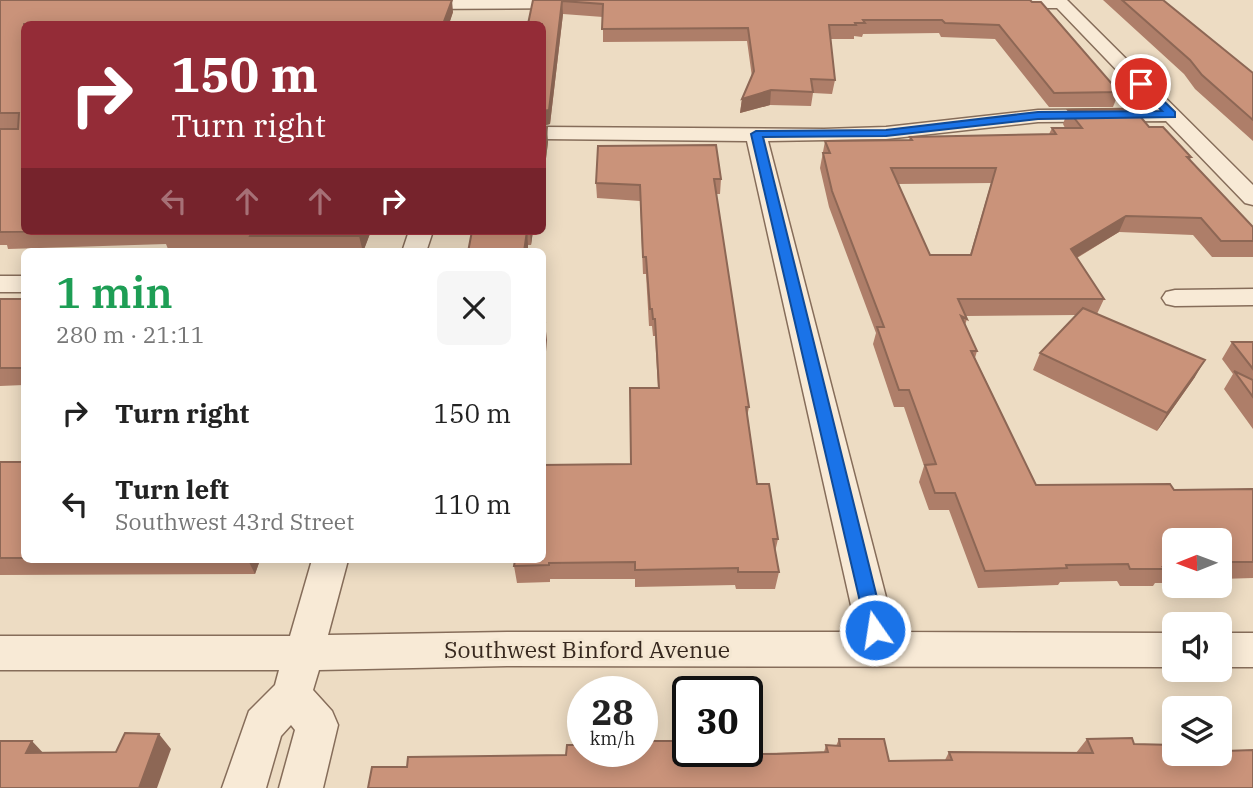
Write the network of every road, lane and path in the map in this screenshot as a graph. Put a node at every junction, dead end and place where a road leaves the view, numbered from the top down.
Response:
1 (1060, 1) edge
2 (488, 2) edge
3 (992, 3) edge
4 (396, 4) edge
5 (590, 4) edge
6 (483, 21) edge
7 (1171, 115) junction
8 (546, 133) edge
9 (756, 134) junction
10 (1253, 198) edge
11 (0, 284) edge
12 (21, 284) edge
13 (1253, 297) edge
14 (1175, 298) dead end
15 (329, 563) edge
16 (880, 650) junction
17 (1162, 650) edge
18 (1232, 650) edge
19 (1253, 650) edge
20 (0, 653) edge
21 (304, 653) junction
22 (292, 695) junction
23 (244, 788) edge
24 (300, 788) edge

1 - 3 street
1 - 7 street
2 - 4 street
2 - 5 street
2 - 6 street
7 - 9 street
7 - 10 street
8 - 9 street
9 - 16 street
11 - 12 street
13 - 14 street
15 - 21 street
16 - 17 street, Southwest Binford Avenue
16 - 21 street, Southwest Binford Avenue
18 - 19 street
20 - 21 street, Southwest Binford Avenue
21 - 22 street
22 - 23 street
22 - 24 street

